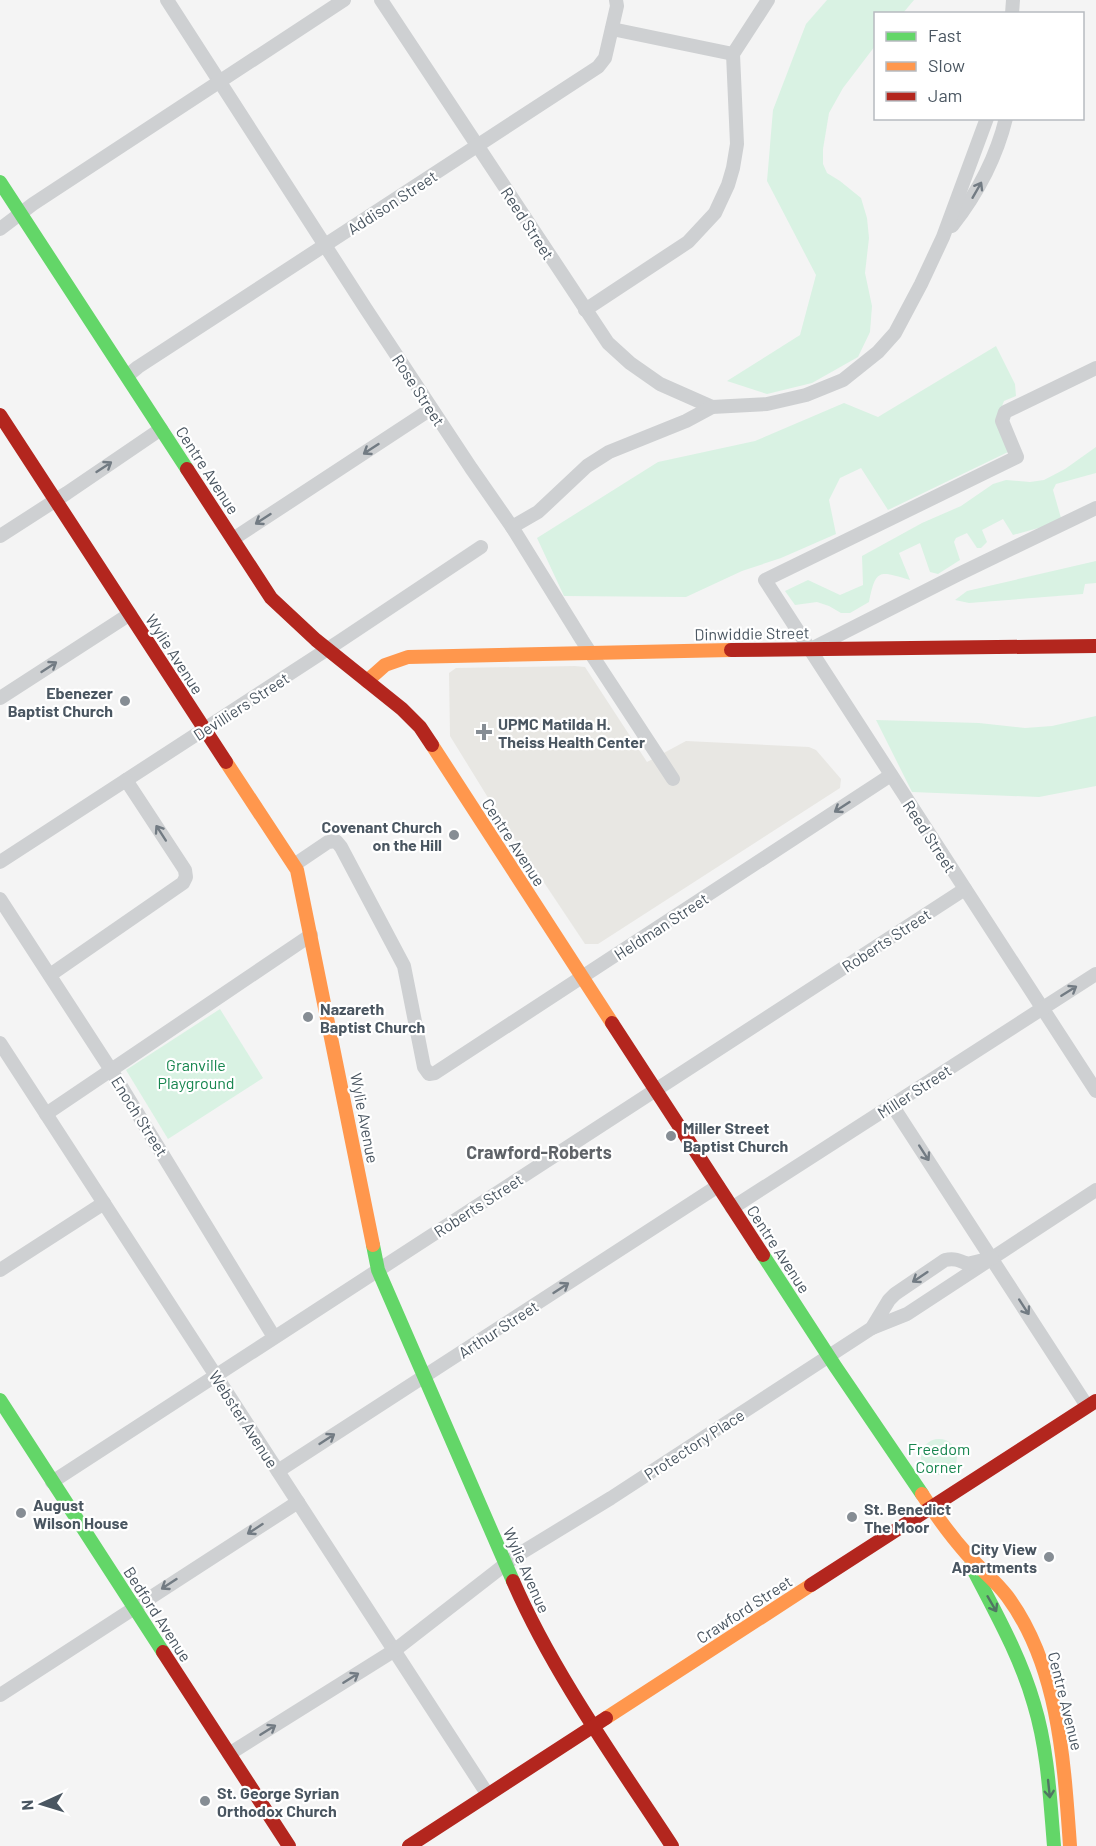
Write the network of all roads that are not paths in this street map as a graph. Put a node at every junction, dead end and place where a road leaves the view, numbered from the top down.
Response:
1 (167, 0) edge
2 (344, 0) edge
3 (381, 0) edge
4 (616, 0) edge
5 (768, 0) edge
6 (612, 29) junction
7 (733, 54) junction
8 (220, 82) junction
9 (986, 120) edge
10 (1006, 120) edge
11 (477, 146) junction
12 (0, 182) edge
13 (21, 214) junction
14 (0, 229) edge
15 (943, 237) junction
16 (326, 245) junction
17 (585, 310) junction
18 (1096, 368) edge
19 (127, 376) junction
20 (712, 407) junction
21 (432, 408) junction
22 (2, 421) edge
23 (161, 429) junction
24 (56, 500) junction
25 (1096, 508) edge
26 (512, 527) junction
27 (0, 536) edge
28 (233, 539) junction
29 (481, 547) dead end
30 (130, 614) junction
31 (1096, 646) edge
32 (810, 649) junction
33 (328, 650) junction
34 (590, 652) junction
35 (408, 657) junction
36 (366, 668) junction
37 (0, 698) edge
38 (204, 729) junction
39 (891, 776) junction
40 (672, 779) dead end
41 (126, 780) junction
42 (0, 862) edge
43 (294, 865) junction
44 (965, 889) junction
45 (0, 899) edge
46 (311, 935) junction
47 (1096, 974) edge
48 (50, 975) junction
49 (583, 977) junction
50 (1043, 1008) junction
51 (0, 1044) edge
52 (111, 1070) junction
53 (655, 1090) junction
54 (1096, 1091) edge
55 (892, 1105) junction
56 (46, 1114) junction
57 (718, 1186) junction
58 (1096, 1190) edge
59 (104, 1203) junction
60 (732, 1208) junction
61 (951, 1258) junction
62 (992, 1258) junction
63 (0, 1270) edge
64 (378, 1270) junction
65 (962, 1279) junction
66 (889, 1300) junction
67 (901, 1317) junction
68 (872, 1328) junction
69 (274, 1338) junction
70 (829, 1356) junction
71 (216, 1375) junction
72 (424, 1377) junction
73 (1092, 1403) edge
74 (2, 1409) edge
75 (278, 1471) junction
76 (52, 1482) junction
77 (298, 1502) junction
78 (931, 1508) junction
79 (964, 1552) junction
80 (506, 1565) junction
81 (134, 1607) junction
82 (395, 1650) junction
83 (0, 1695) edge
84 (594, 1726) junction
85 (229, 1754) junction
86 (488, 1795) junction
87 (289, 1846) edge
88 (410, 1846) edge
89 (672, 1846) edge
90 (1054, 1846) edge
91 (1070, 1846) edge

1 - 8 street, Rose Street
2 - 8 street
3 - 11 street, Reed Street
4 - 6 street, Addison Street
5 - 7 street
6 - 7 street
6 - 11 street, Addison Street
7 - 17 street
8 - 13 street
8 - 16 street, Rose Street
9 - 15 street
15 -> 10 street
11 - 16 street, Addison Street
11 - 17 street, Reed Street
12 - 13 street, Centre Avenue
13 - 14 street
13 - 19 street, Centre Avenue
15 - 20 street
16 - 19 street, Addison Street
16 - 21 street, Rose Street
17 - 20 street, Reed Street
18 - 32 street, Reed Street
19 - 23 street, Centre Avenue
20 - 26 street
21 - 26 street, Rose Street
21 -> 28 street
22 - 24 street, Wylie Avenue
24 -> 23 street
23 - 28 street, Centre Avenue
24 - 27 street
24 - 30 street, Wylie Avenue
25 - 32 street
26 - 34 street, Rose Street
28 - 33 street, Centre Avenue
29 - 33 street, Devilliers Street
37 -> 30 street
30 - 38 street, Wylie Avenue
31 - 32 street, Dinwiddie Street
32 - 34 street, Dinwiddie Street
32 - 39 street, Reed Street
33 - 36 street, Centre Avenue
33 - 38 street, Devilliers Street
34 - 35 street, Dinwiddie Street
34 - 40 street, Rose Street
35 - 36 street, Dinwiddie Street
35 - 36 street, Dinwiddie Street
36 - 49 street, Centre Avenue
38 - 41 street, Devilliers Street
38 - 43 street, Wylie Avenue
39 - 44 street, Reed Street
39 -> 49 street, Heldman Street
41 - 42 street, Devilliers Street
48 -> 41 street
43 - 46 street, Wylie Avenue
43 - 49 street, Heldman Street
44 - 50 street, Reed Street
44 - 53 street, Roberts Street
45 - 48 street, Enoch Street
46 - 52 street
46 - 64 street, Wylie Avenue
50 -> 47 street, Miller Street
48 - 52 street, Enoch Street
49 - 53 street, Centre Avenue
50 - 54 street, Reed Street
50 - 55 street, Miller Street
51 - 56 street, Webster Avenue
52 - 56 street
52 - 69 street, Enoch Street
53 - 57 street, Centre Avenue
53 - 64 street, Roberts Street
55 - 60 street, Miller Street
55 -> 62 street
56 - 59 street, Webster Avenue
57 - 60 street, Centre Avenue
72 -> 57 street, Arthur Street
58 - 62 street
59 - 63 street
59 - 71 street, Webster Avenue
60 - 70 street, Centre Avenue
61 - 62 street
61 - 65 street
61 -> 66 street, Protectory Place
62 - 65 street
62 -> 73 street
64 - 69 street, Roberts Street
64 - 72 street, Wylie Avenue
65 - 67 street
66 - 67 street
66 - 68 street, Protectory Place
67 - 68 street
68 - 70 street, Protectory Place
69 - 71 street, Roberts Street
70 - 78 street, Centre Avenue
70 - 80 street, Protectory Place
71 - 75 street, Webster Avenue
71 - 76 street, Roberts Street
75 -> 72 street, Arthur Street
72 - 80 street, Wylie Avenue
73 - 78 street, Crawford Street
74 - 76 street, Bedford Avenue
75 - 77 street, Webster Avenue
76 - 81 street, Bedford Avenue
77 -> 81 street
77 - 82 street, Webster Avenue
78 - 79 street, Centre Avenue
78 - 84 street, Crawford Street
79 -> 90 street, Centre Avenue
79 - 91 street, Centre Avenue
80 - 82 street, Protectory Place
80 - 84 street, Wylie Avenue
81 - 83 street
81 - 85 street, Bedford Avenue
85 -> 82 street, Protectory Place
82 - 86 street, Webster Avenue
84 - 86 street, Crawford Street
84 - 89 street, Wylie Avenue
85 - 87 street, Bedford Avenue
86 - 88 street, Crawford Street

